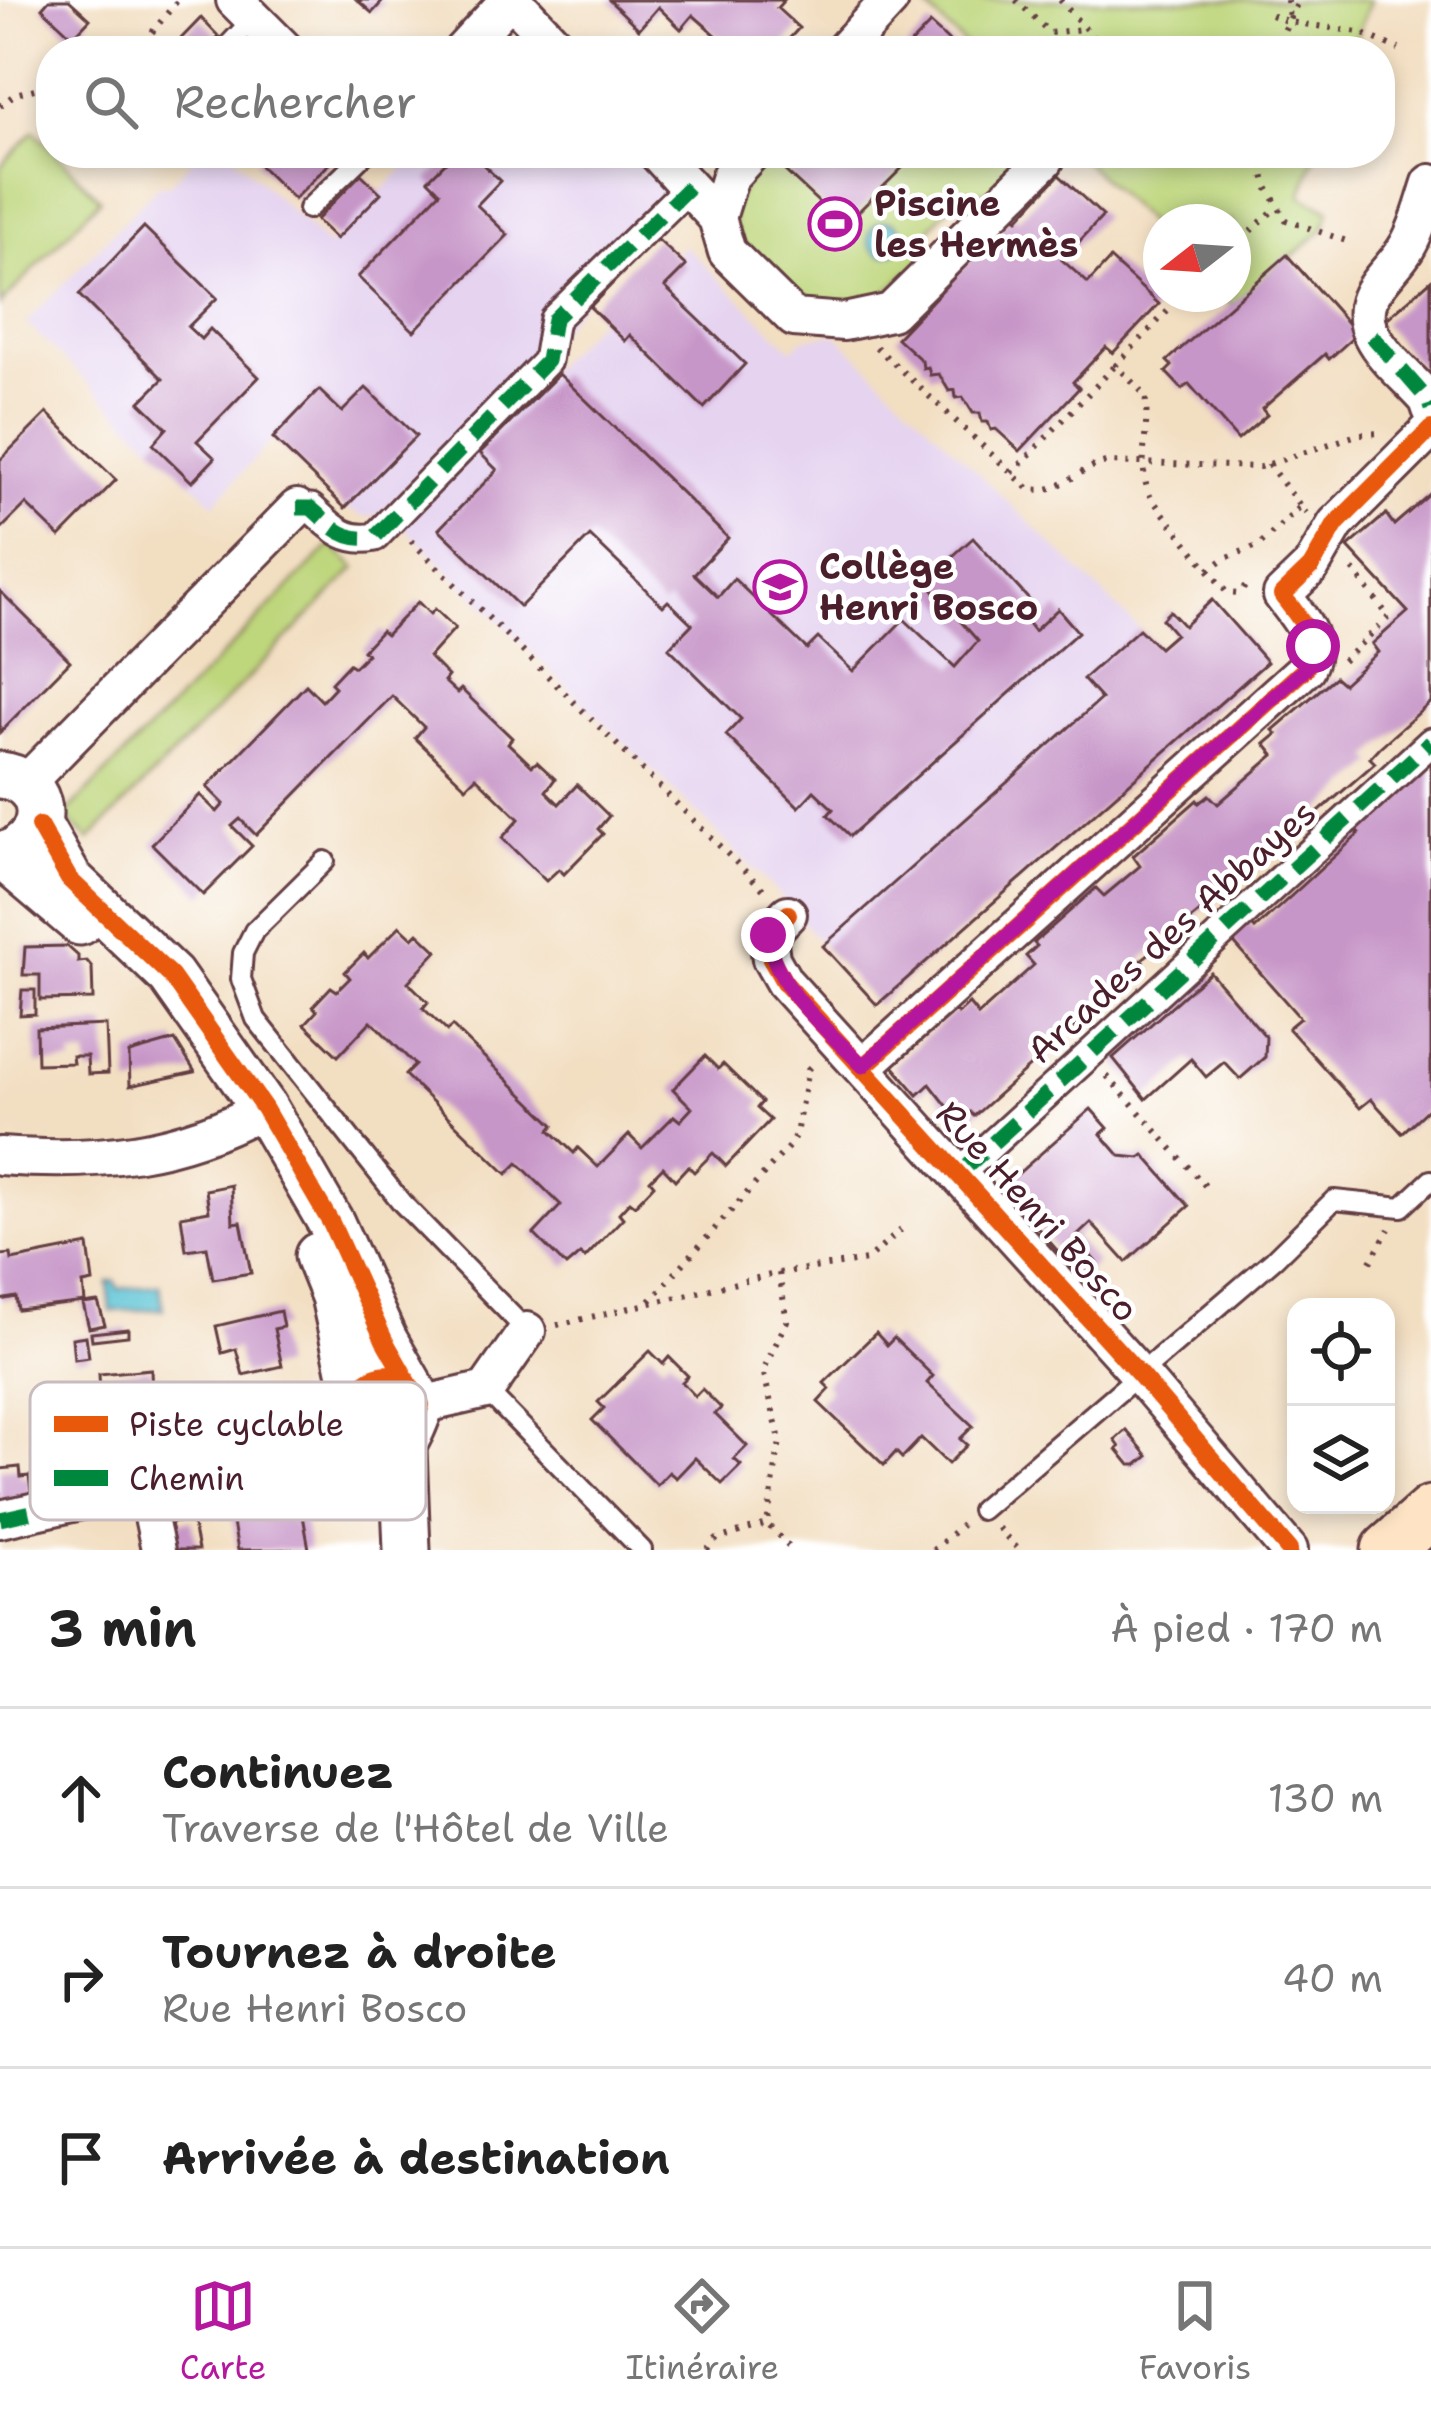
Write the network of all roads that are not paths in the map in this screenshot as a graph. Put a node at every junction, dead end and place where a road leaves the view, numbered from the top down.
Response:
1 (512, 0) edge
2 (890, 0) edge
3 (244, 9) edge
4 (230, 36) edge
5 (271, 36) edge
6 (477, 36) edge
7 (547, 36) edge
8 (857, 36) edge
9 (350, 168) edge
10 (671, 168) edge
11 (737, 168) edge
12 (1037, 168) edge
13 (1431, 183) edge
14 (689, 187) junction
15 (308, 209) dead end
16 (717, 218) junction
17 (1430, 429) edge
18 (297, 508) joint
19 (1431, 742) edge
20 (22, 795) edge
21 (0, 853) edge
22 (325, 861) dead end
23 (788, 914) road end
24 (863, 1066) junction
25 (254, 1113) junction
26 (0, 1156) edge
27 (960, 1173) junction
28 (1431, 1180) edge
29 (527, 1331) joint
30 (1140, 1375) junction
31 (354, 1382) edge
32 (362, 1382) edge
33 (401, 1382) edge
34 (408, 1382) edge
35 (486, 1390) junction
36 (426, 1391) edge
37 (981, 1510) road end
38 (1431, 1512) edge
39 (30, 1513) edge
40 (0, 1520) edge
41 (148, 1520) edge
42 (155, 1520) edge
43 (382, 1520) edge
44 (396, 1520) edge
45 (151, 1550) edge
46 (165, 1550) edge
47 (384, 1550) edge
48 (407, 1550) edge
49 (642, 1550) edge
50 (1289, 1550) edge
51 (1388, 1550) edge

1 - 6 street
1 - 7 street
2 - 8 street
3 - 4 lane
3 - 5 street
9 - 15 lane
10 - 14 street
11 - 16 street
12 - 16 street
13 - 17 street
14 - 16 street
14 - 18 street
17 - 24 street
18 - 20 street
19 - 27 street, Arcades des Abbayes
20 - 21 street
20 - 25 street
21 - 25 street
22 - 29 lane
23 - 24 street, Rue Henri Bosco
24 - 27 street, Rue Henri Bosco
25 - 26 street
25 - 31 street
25 - 34 street
27 - 30 street, Rue Henri Bosco
28 - 30 lane
29 - 35 street
30 - 37 lane
30 - 50 street, Rue Henri Bosco
32 - 33 street
35 - 36 street
35 - 49 lane
38 - 51 main road
39 - 40 street
41 - 45 lane
42 - 46 lane
43 - 47 street
44 - 48 street

